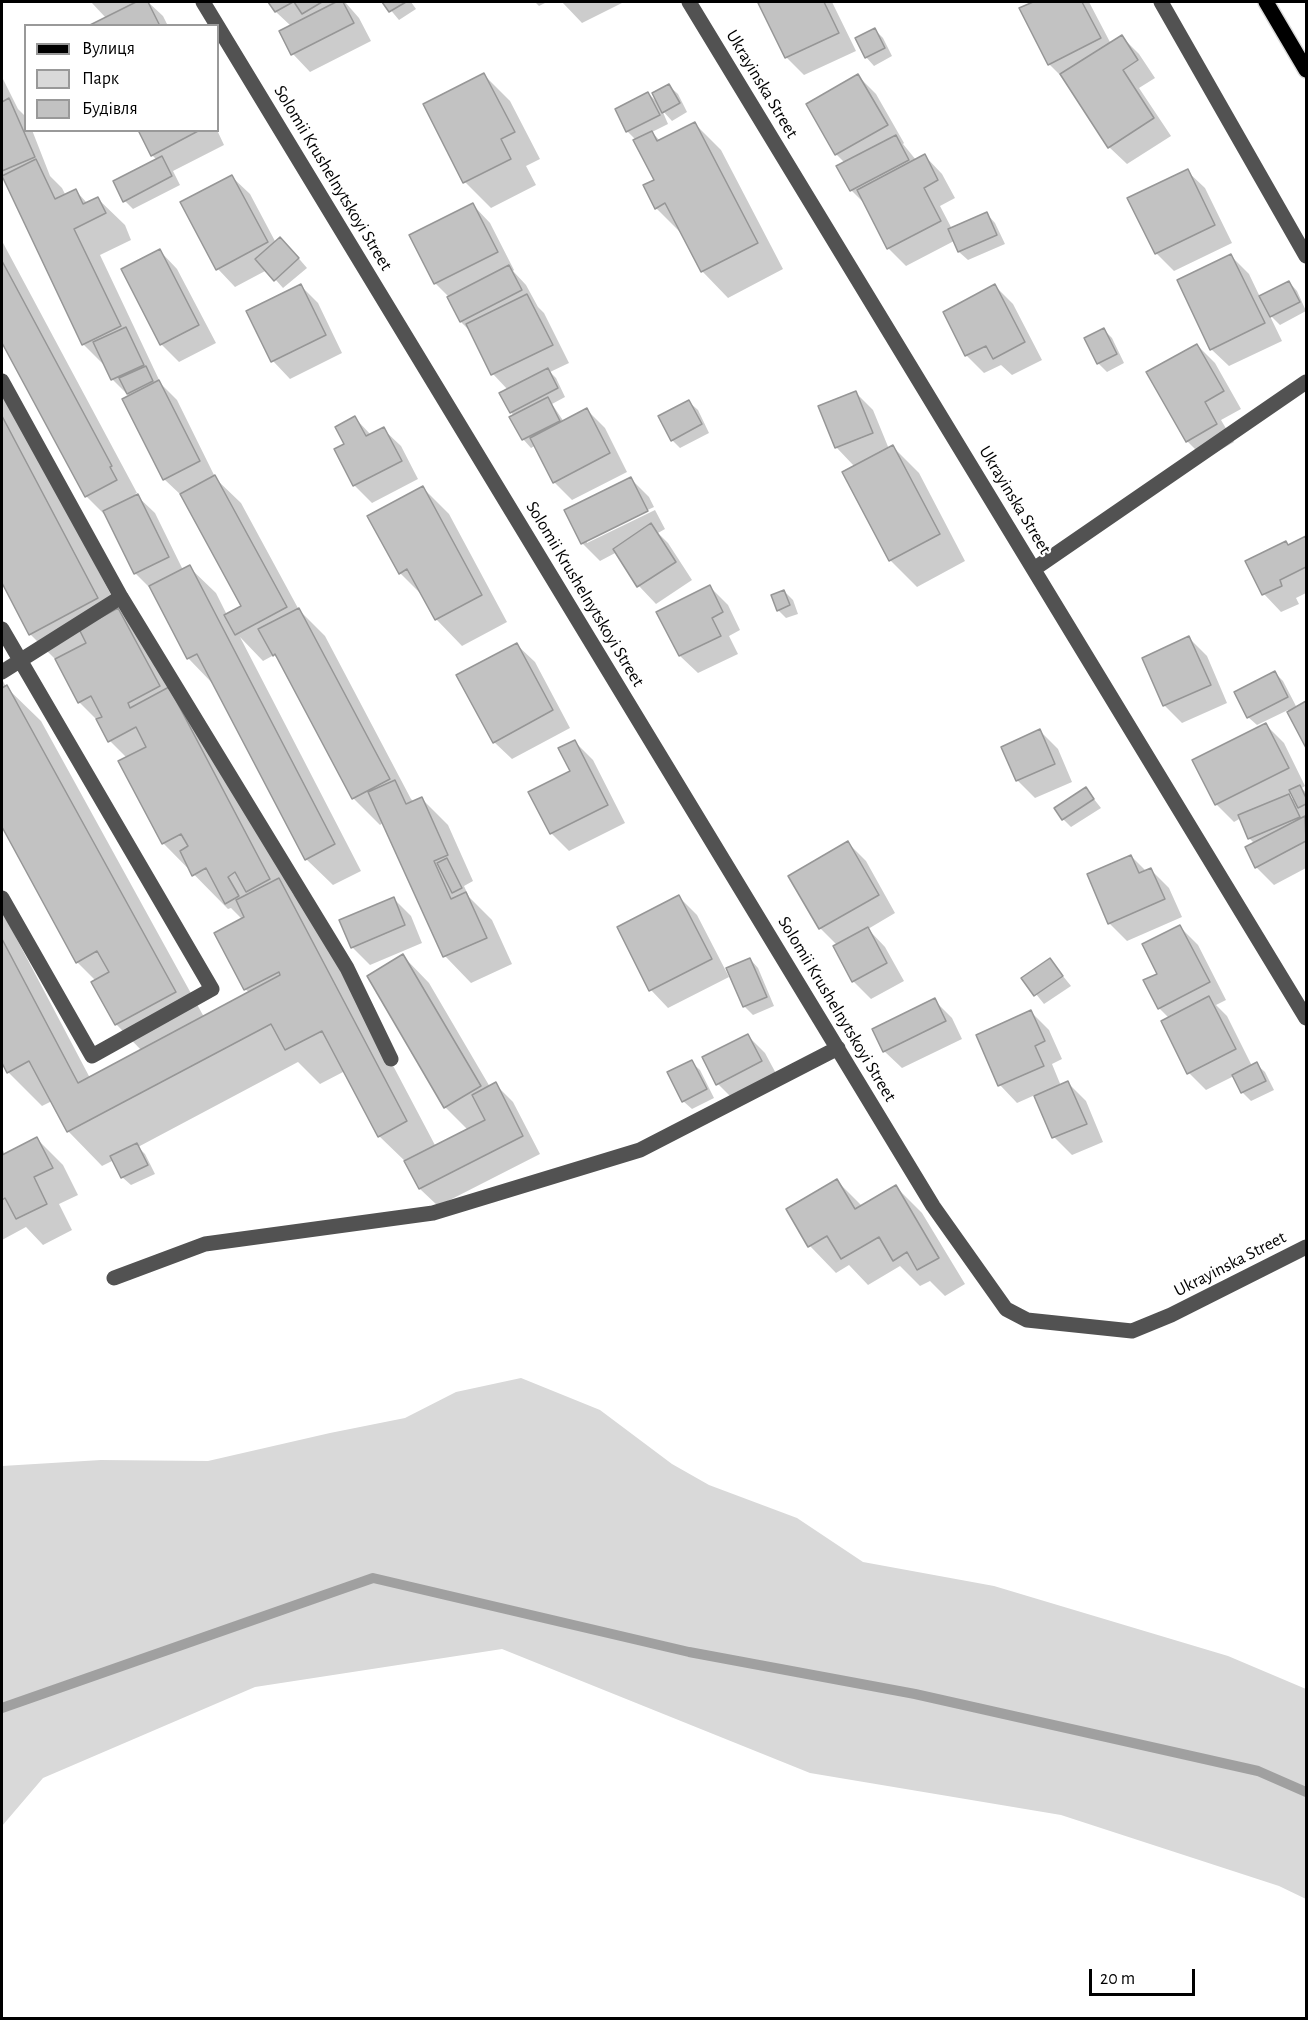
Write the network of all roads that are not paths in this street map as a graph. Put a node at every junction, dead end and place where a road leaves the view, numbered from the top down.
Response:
1 (203, 2) edge
2 (689, 2) edge
3 (1161, 2) edge
4 (1266, 2) edge
5 (216, 24) edge
6 (219, 28) edge
7 (1306, 70) edge
8 (1306, 256) edge
9 (2, 381) edge
10 (1306, 382) edge
11 (1034, 569) junction
12 (121, 597) junction
13 (2, 629) edge
14 (20, 662) junction
15 (2, 672) edge
16 (2, 898) edge
17 (1306, 1018) edge
18 (838, 1048) junction
19 (391, 1059) dead end
20 (1306, 1246) edge
21 (114, 1278) dead end
22 (1171, 1316) joint

1 - 5 street, Solomii Krushelnytskoyi Street
2 - 11 street, Ukrayinska Street
3 - 8 street
4 - 7 main road
6 - 18 street, Solomii Krushelnytskoyi Street
9 - 12 street
10 - 11 street
11 - 17 street, Ukrayinska Street
12 - 14 street
12 - 19 street
13 - 14 street
14 - 15 street
14 - 16 street
18 - 21 street
18 - 22 street, Solomii Krushelnytskoyi Street
20 - 22 street, Ukrayinska Street

